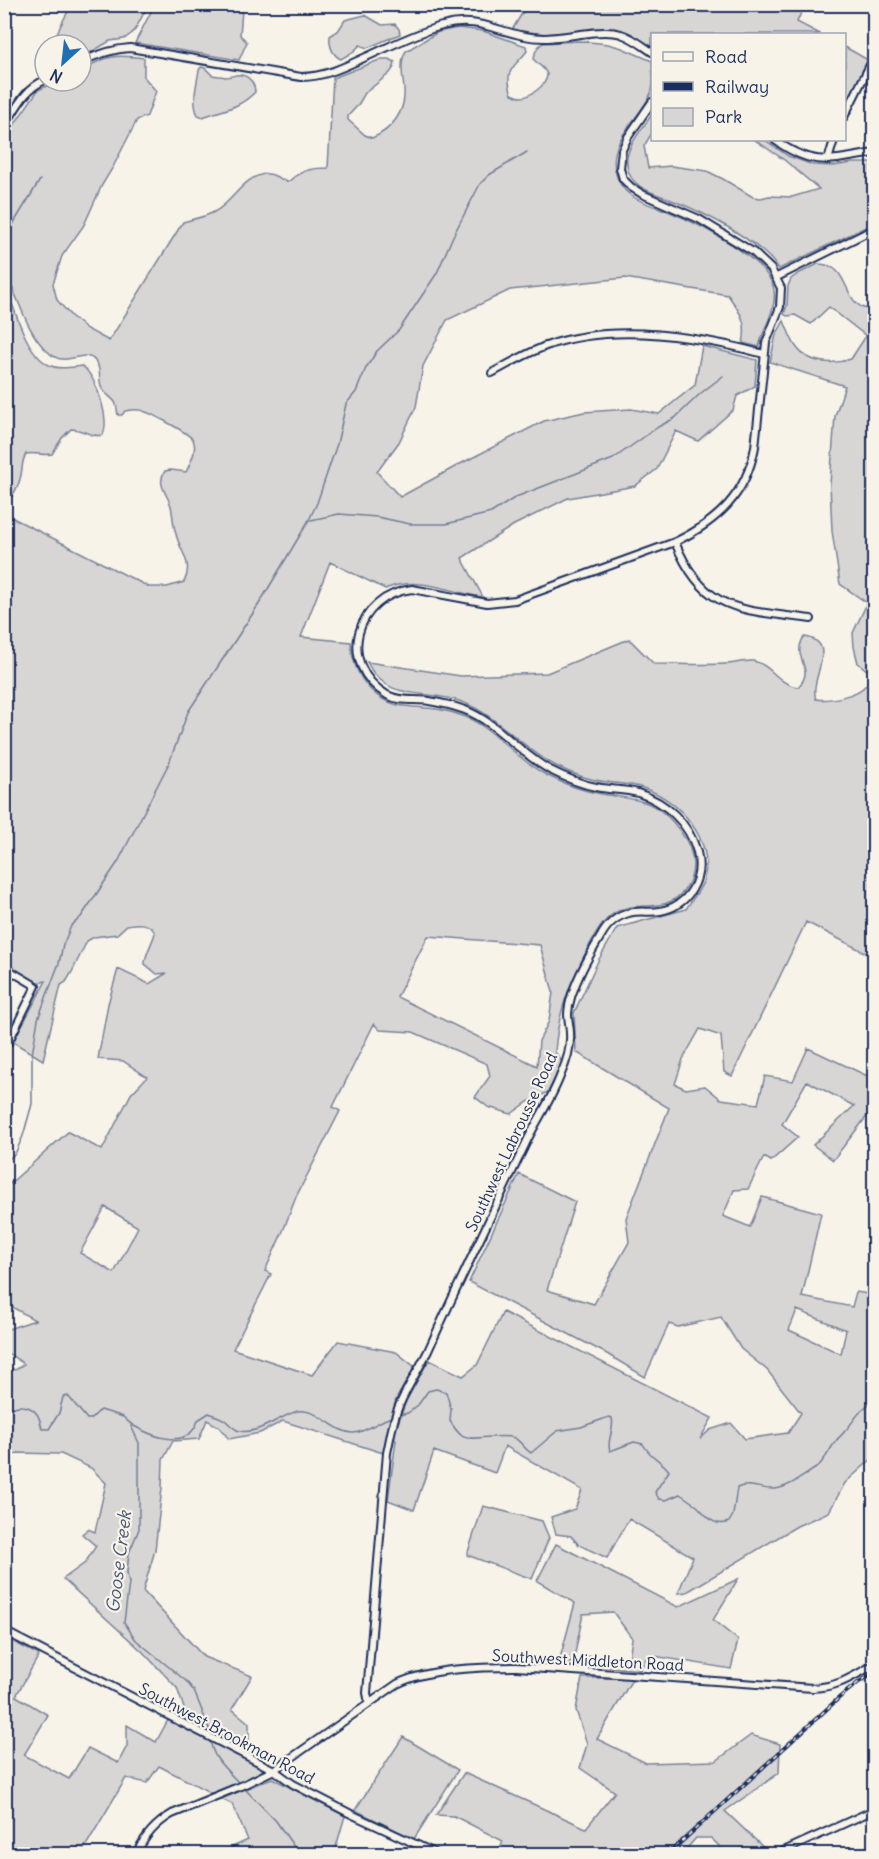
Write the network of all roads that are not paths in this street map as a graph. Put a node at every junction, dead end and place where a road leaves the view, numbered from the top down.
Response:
1 (651, 51) edge
2 (93, 56) edge
3 (874, 57) edge
4 (33, 86) edge
5 (651, 103) edge
6 (846, 113) edge
7 (4, 127) edge
8 (778, 141) edge
9 (834, 141) edge
10 (874, 153) edge
11 (828, 160) junction
12 (874, 230) edge
13 (777, 277) junction
14 (764, 354) junction
15 (492, 373) dead end
16 (675, 542) junction
17 (811, 619) dead end
18 (4, 967) edge
19 (4, 1051) edge
20 (4, 1631) edge
21 (874, 1665) edge
22 (369, 1703) junction
23 (274, 1770) junction
24 (874, 1810) edge
25 (136, 1854) edge
26 (437, 1854) edge
27 (777, 1854) edge

1 - 2 street
3 - 6 street
4 - 7 street
5 - 13 street
8 - 11 street
9 - 11 street
10 - 11 street
12 - 13 street
13 - 14 street, Southwest Labrousse Road
14 - 15 street
14 - 16 street, Southwest Labrousse Road
16 - 17 street
16 - 22 street, Southwest Labrousse Road
18 - 19 street
20 - 23 street, Southwest Brookman Road
21 - 22 street, Southwest Middleton Road
22 - 23 street, Southwest Middleton Road
23 - 25 street, Southwest Middleton Road
23 - 26 street, Southwest Brookman Road
24 - 27 street

